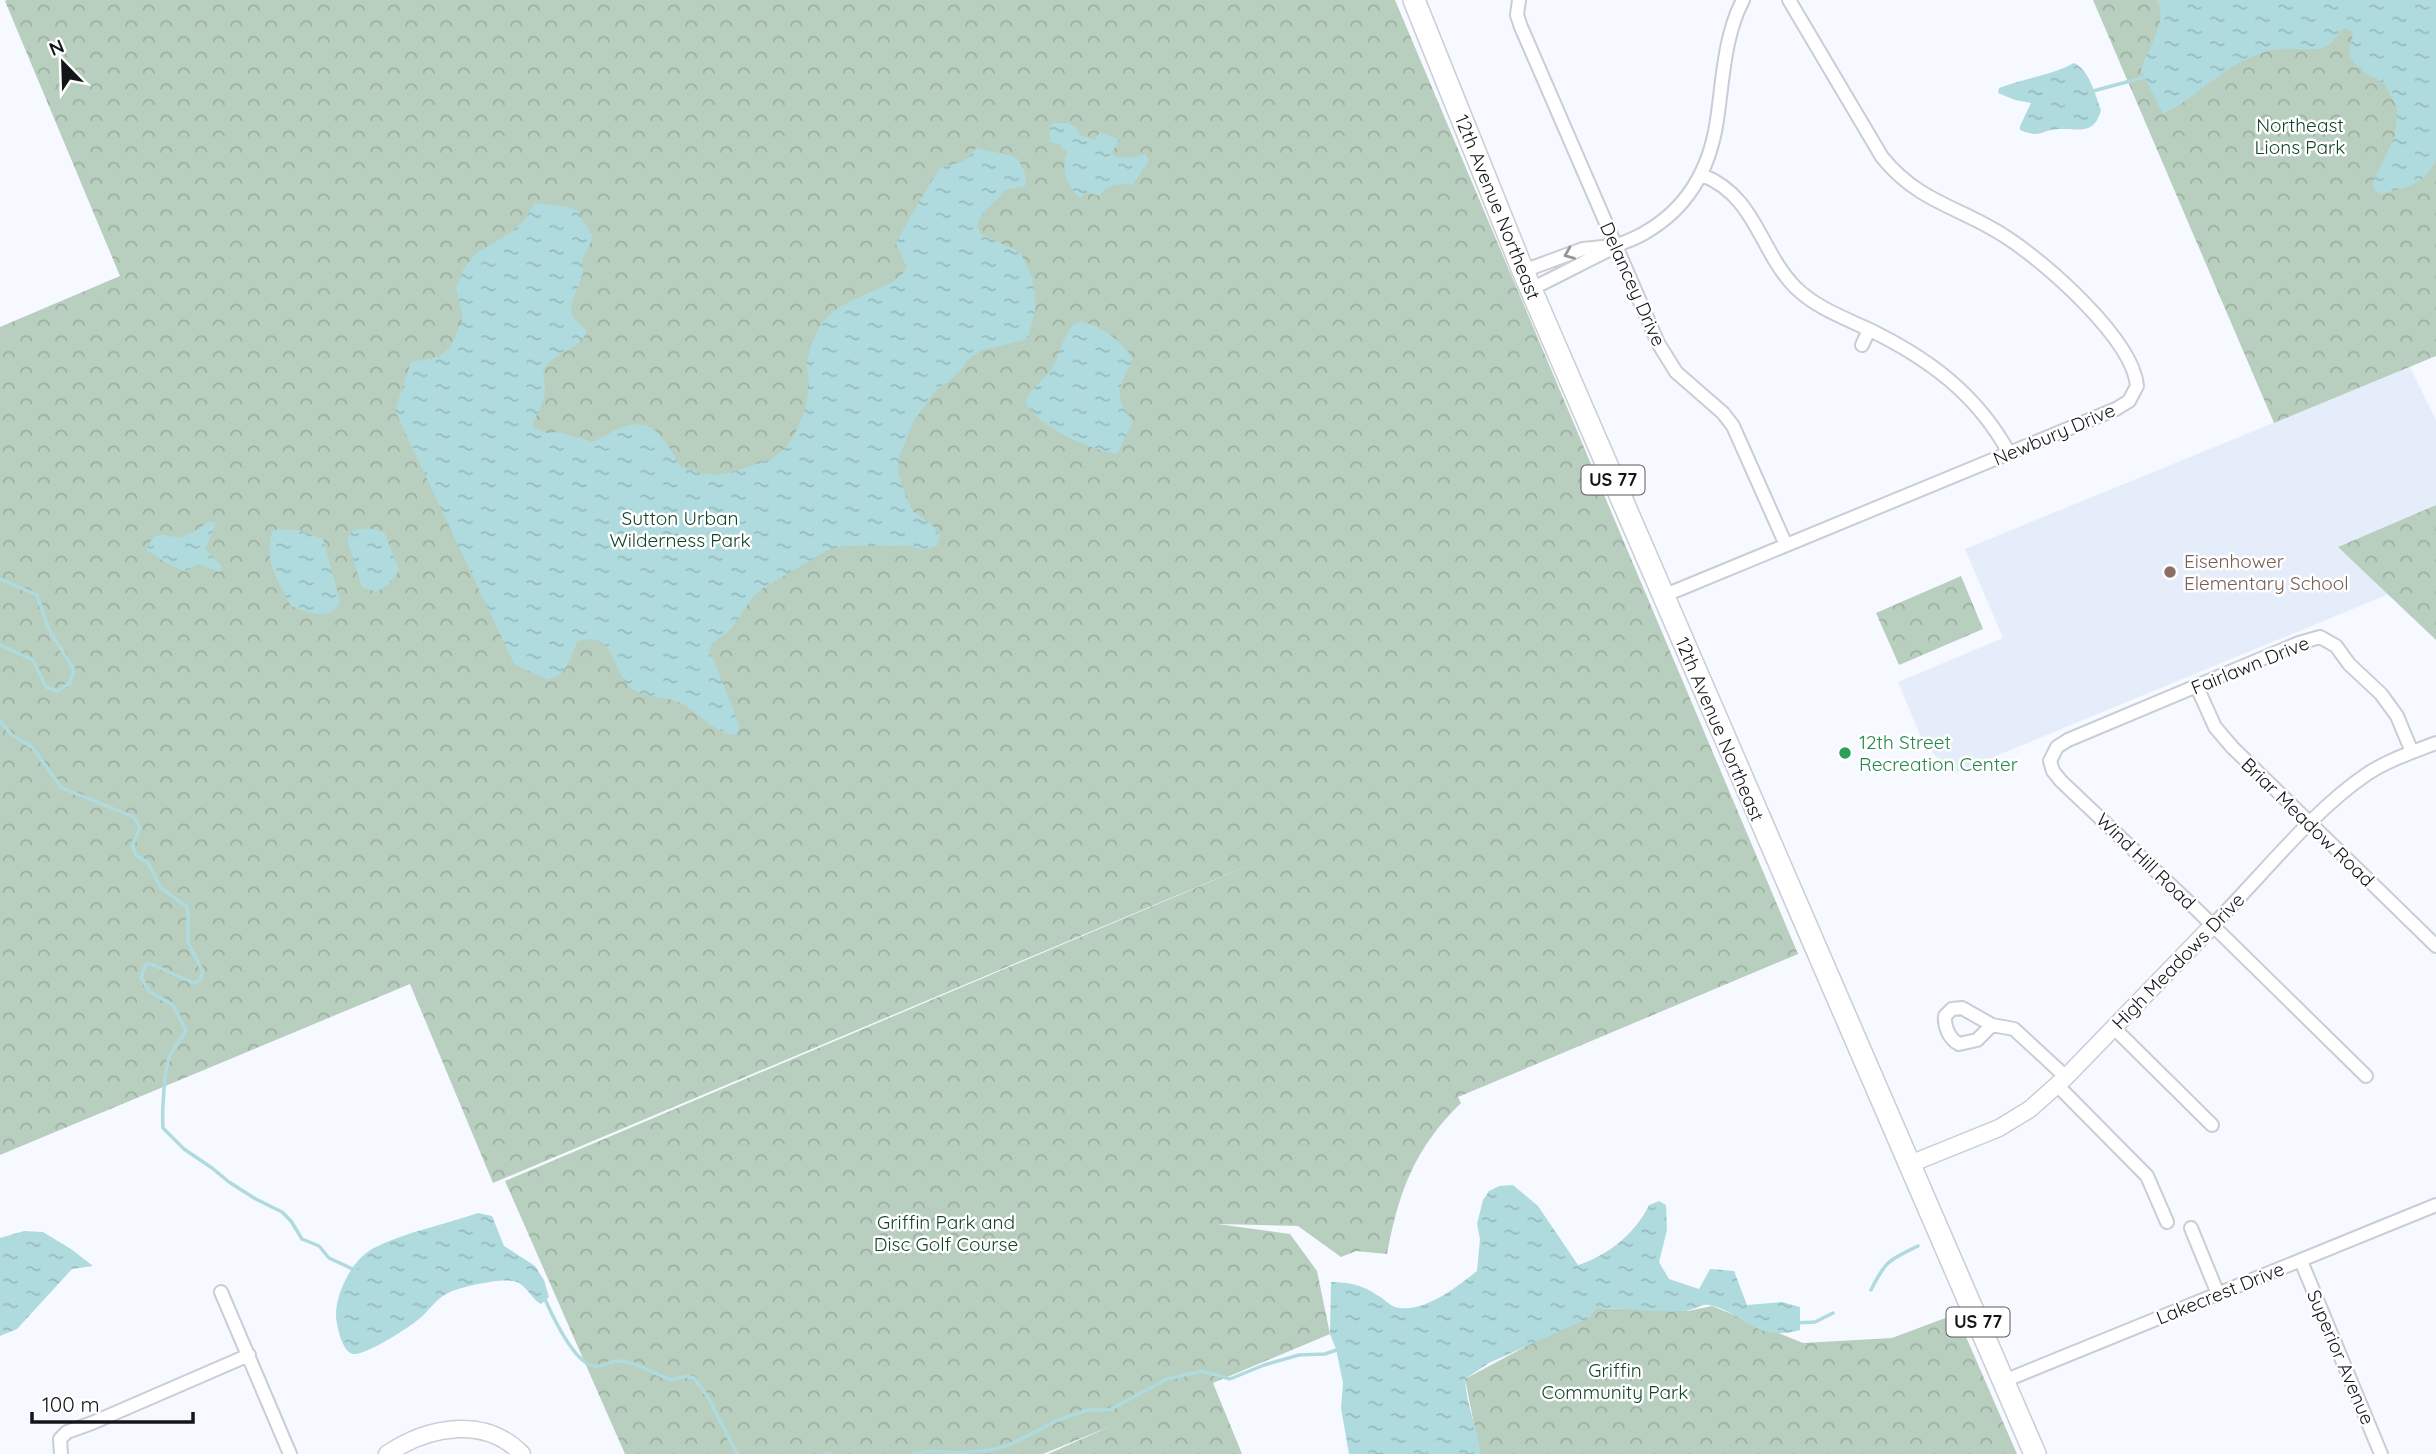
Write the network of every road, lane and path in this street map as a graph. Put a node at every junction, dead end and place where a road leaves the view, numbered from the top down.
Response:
1 (1414, 0) edge
2 (1519, 0) edge
3 (1743, 0) edge
4 (1789, 0) edge
5 (1702, 175) junction
6 (1617, 246) junction
7 (1527, 280) junction
8 (1869, 330) junction
9 (1862, 345) dead end
10 (2009, 453) junction
11 (1786, 545) junction
12 (1663, 596) junction
13 (2197, 687) junction
14 (2436, 743) edge
15 (2412, 752) junction
16 (2050, 761) joint
17 (2311, 824) junction
18 (2212, 926) junction
19 (2436, 946) edge
20 (1992, 1026) dead end
21 (2113, 1028) junction
22 (2366, 1076) dead end
23 (2062, 1081) junction
24 (2212, 1125) dead end
25 (1910, 1164) junction
26 (2436, 1205) edge
27 (2167, 1222) dead end
28 (2191, 1227) dead end
29 (2301, 1261) junction
30 (221, 1292) dead end
31 (2218, 1294) junction
32 (249, 1355) junction
33 (2004, 1381) junction
34 (61, 1454) edge
35 (290, 1454) edge
36 (387, 1454) edge
37 (522, 1454) edge
38 (2035, 1454) edge
39 (2381, 1454) edge

1 - 7 main road, 12th Avenue Northeast / US 77
2 - 6 street, Delancey Drive
3 - 5 street
4 - 10 street, Newbury Drive
5 - 6 street
5 - 8 street
6 - 7 street
6 -> 7 street
6 - 11 street, Delancey Drive
7 - 12 main road, 12th Avenue Northeast / US 77
8 - 9 street
8 - 10 street
10 - 11 street, Newbury Drive
11 - 12 street, Newbury Drive
12 - 25 main road, 12th Avenue Northeast / US 77
13 - 15 street, Fairlawn Drive
13 - 16 street, Fairlawn Drive
13 - 17 street, Briar Meadow Road
14 - 15 street, High Meadows Drive
15 - 17 street, High Meadows Drive
16 - 18 street, Wind Hill Road
17 - 18 street, High Meadows Drive
17 - 19 street, Briar Meadow Road
18 - 21 street, High Meadows Drive
18 - 22 street, Wind Hill Road
20 - 23 street
21 - 23 street, High Meadows Drive
21 - 24 street
23 - 25 street, High Meadows Drive
23 - 27 street
25 - 33 main road, 12th Avenue Northeast / US 77
26 - 29 street, Lakecrest Drive
28 - 31 street
29 - 31 street, Lakecrest Drive
29 - 39 street, Superior Avenue
30 - 32 street
31 - 33 street, Lakecrest Drive
32 - 34 street
32 - 35 street
33 - 38 main road, 12th Avenue Northeast / US 77
36 - 37 street

